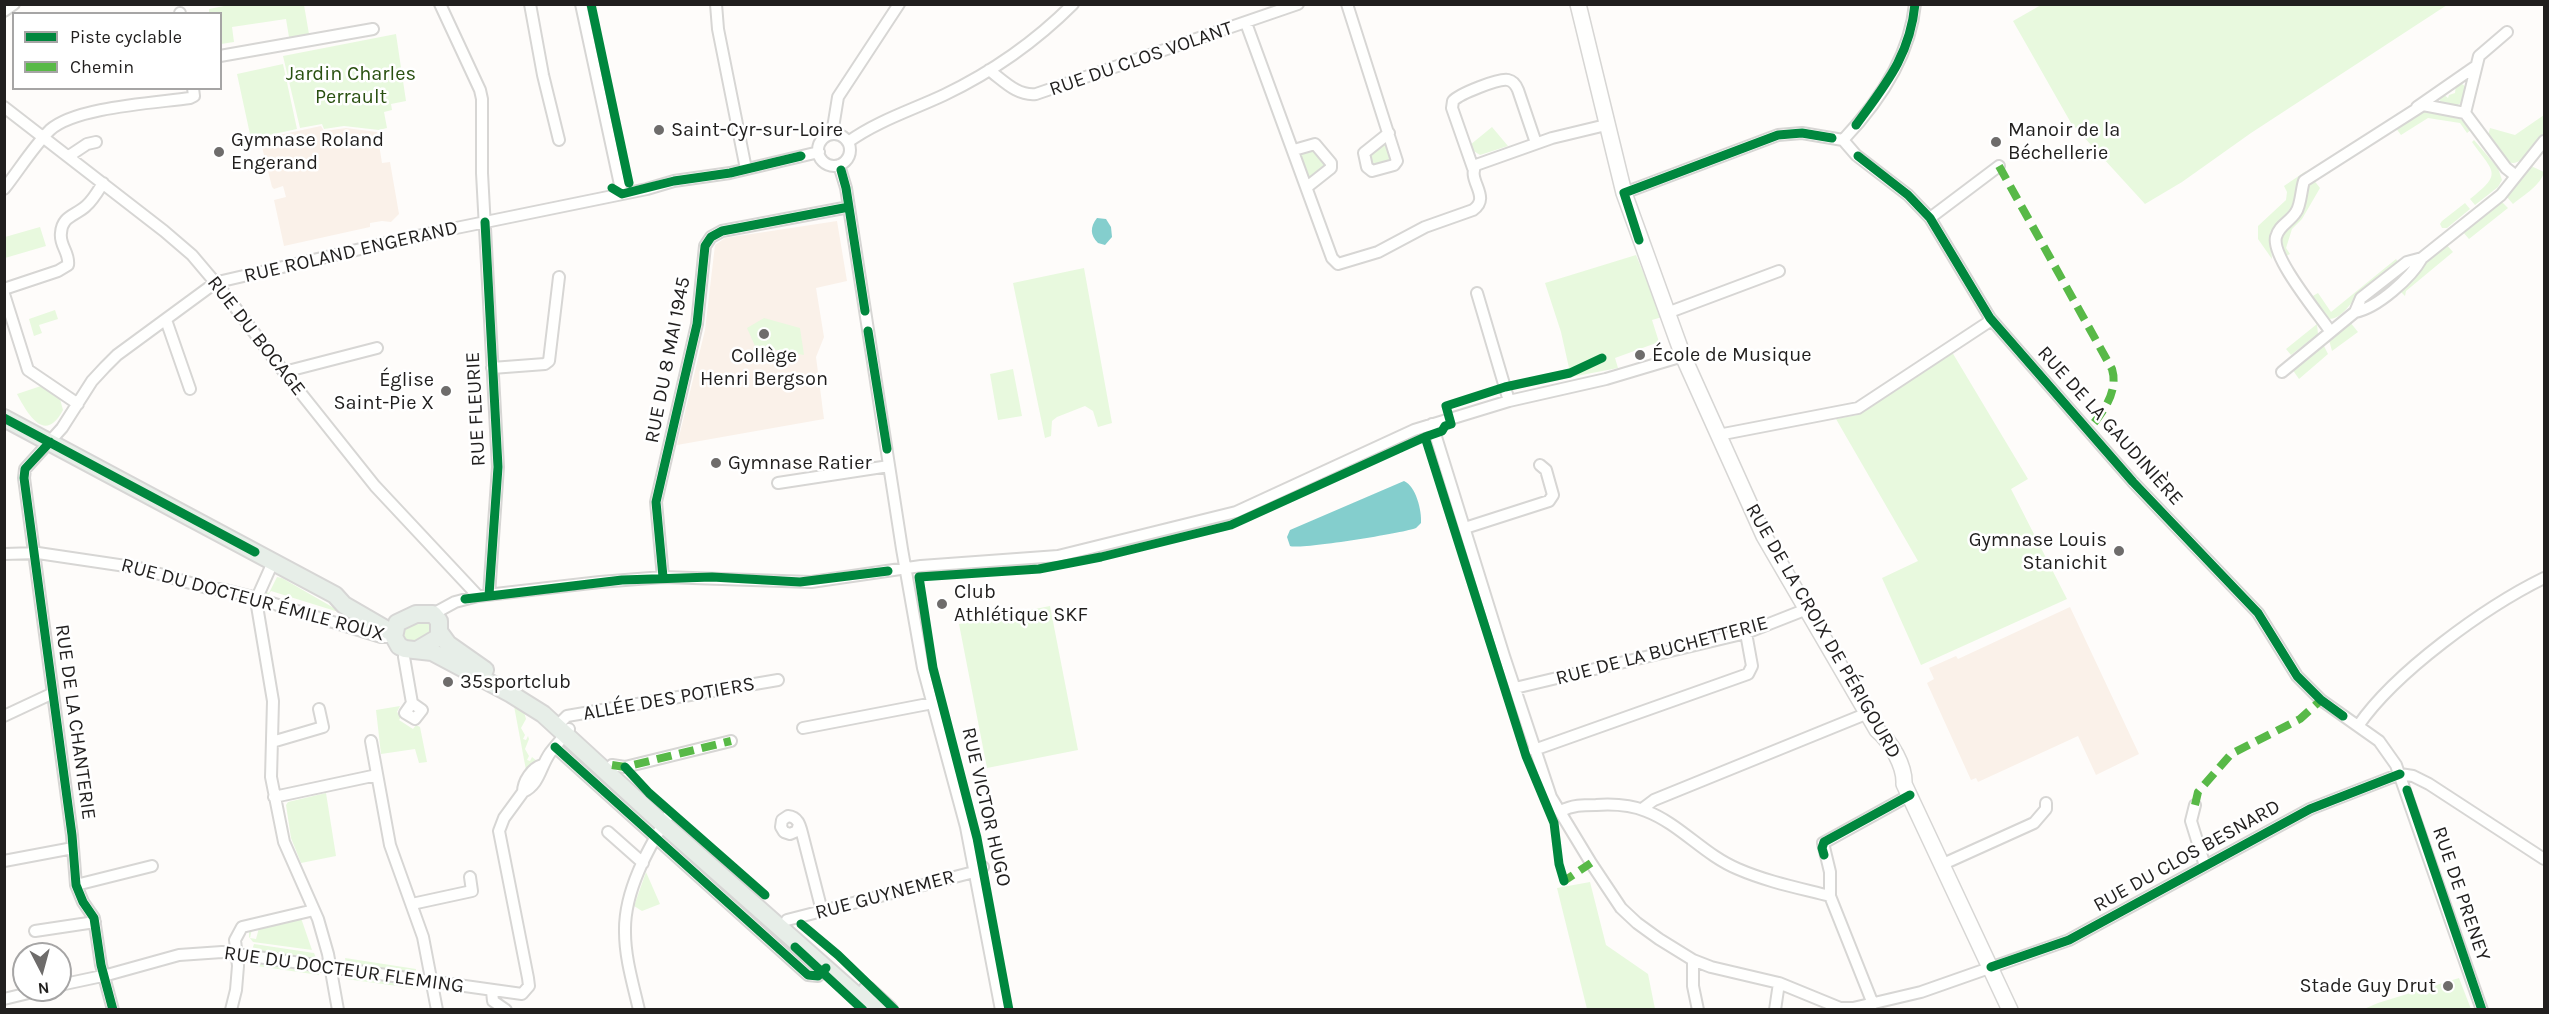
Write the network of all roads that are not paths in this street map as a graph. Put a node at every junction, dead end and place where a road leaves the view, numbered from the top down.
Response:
1 (14, 4) edge
2 (440, 4) edge
3 (530, 4) edge
4 (581, 4) edge
5 (716, 4) edge
6 (899, 4) edge
7 (1073, 4) edge
8 (1298, 4) edge
9 (1347, 4) edge
10 (1578, 4) edge
11 (1915, 4) edge
12 (4, 11) edge
13 (1245, 23) junction
14 (373, 29) dead end
15 (2507, 32) dead end
16 (222, 56) edge
17 (2476, 66) junction
18 (989, 70) junction
19 (193, 90) edge
20 (4, 107) edge
21 (2416, 107) junction
22 (2465, 113) junction
23 (1606, 125) junction
24 (1389, 133) dead end
25 (832, 134) junction
26 (44, 138) junction
27 (560, 140) dead end
28 (1843, 140) junction
29 (2544, 141) edge
30 (96, 142) dead end
31 (848, 142) junction
32 (1536, 143) junction
33 (1294, 150) junction
34 (819, 152) junction
35 (69, 156) junction
36 (839, 165) junction
37 (1999, 166) dead end
38 (1473, 168) junction
39 (746, 169) junction
40 (2516, 176) junction
41 (104, 183) junction
42 (1307, 187) junction
43 (4, 189) edge
44 (1624, 193) junction
45 (621, 194) junction
46 (849, 207) junction
47 (1930, 218) junction
48 (484, 222) junction
49 (1779, 271) dead end
50 (559, 277) dead end
51 (215, 283) junction
52 (4, 289) edge
53 (1477, 293) dead end
54 (4, 294) edge
55 (1667, 313) junction
56 (1990, 318) junction
57 (166, 320) junction
58 (2331, 331) junction
59 (377, 348) dead end
60 (1683, 356) junction
61 (492, 368) junction
62 (284, 372) junction
63 (2282, 372) dead end
64 (190, 389) dead end
65 (1509, 401) junction
66 (78, 404) junction
67 (4, 418) edge
68 (1432, 424) junction
69 (1719, 435) junction
70 (50, 442) junction
71 (1540, 465) dead end
72 (890, 466) junction
73 (778, 483) dead end
74 (1465, 528) junction
75 (4, 554) edge
76 (36, 554) junction
77 (273, 562) junction
78 (905, 568) junction
79 (663, 578) junction
80 (2544, 578) edge
81 (484, 596) junction
82 (256, 600) junction
83 (1807, 609) junction
84 (439, 619) junction
85 (1746, 633) junction
86 (402, 638) junction
87 (778, 680) dead end
88 (1515, 688) junction
89 (51, 694) junction
90 (412, 703) dead end
91 (933, 703) junction
92 (319, 709) dead end
93 (1868, 713) junction
94 (4, 716) edge
95 (2358, 726) junction
96 (803, 728) dead end
97 (563, 733) junction
98 (272, 741) junction
99 (372, 741) dead end
100 (730, 741) dead end
101 (1534, 750) junction
102 (612, 765) junction
103 (2400, 774) junction
104 (377, 775) junction
105 (1910, 795) junction
106 (274, 797) junction
107 (2046, 803) dead end
108 (2195, 805) dead end
109 (1642, 809) junction
110 (1561, 811) junction
111 (799, 824) dead end
112 (662, 825) junction
113 (608, 832) dead end
114 (74, 848) junction
115 (2544, 859) edge
116 (4, 861) edge
117 (643, 863) junction
118 (1941, 865) junction
119 (152, 866) dead end
120 (2205, 866) junction
121 (978, 869) junction
122 (470, 877) dead end
123 (76, 885) junction
124 (1830, 896) junction
125 (412, 904) junction
126 (314, 910) junction
127 (822, 911) junction
128 (787, 921) junction
129 (95, 922) junction
130 (35, 931) dead end
131 (237, 954) junction
132 (1693, 960) junction
133 (331, 966) junction
134 (1991, 967) junction
135 (104, 976) junction
136 (432, 981) junction
137 (72, 983) edge
138 (1779, 983) junction
139 (492, 991) junction
140 (1874, 1004) junction
141 (1840, 1009) edge
142 (113, 1010) edge
143 (231, 1010) edge
144 (338, 1010) edge
145 (437, 1010) edge
146 (506, 1010) edge
147 (639, 1010) edge
148 (873, 1010) edge
149 (889, 1010) edge
150 (1001, 1010) edge
151 (1698, 1010) edge
152 (1775, 1010) edge
153 (2010, 1010) edge
154 (2482, 1010) edge

1 - 12 street
2 - 48 street, RUE FLEURIE
3 - 27 street
4 - 45 street
5 - 39 street
6 - 25 street
7 - 18 street
8 - 13 street, RUE DU CLOS VOLANT
9 - 24 street
10 - 23 street, RUE DE LA CROIX DE PÉRIGOURD
11 - 28 street
13 - 18 street, RUE DU CLOS VOLANT
13 - 33 street
14 - 16 street
15 - 17 street
17 - 21 street
17 - 22 street
18 - 31 street
19 - 26 street
20 - 26 street, RUE DU BOCAGE
21 - 22 street
21 - 58 street
22 - 40 street
23 - 32 street
23 - 44 street, RUE DE LA CROIX DE PÉRIGOURD
25 - 31 street
25 - 34 street
26 - 35 street, RUE DU BOCAGE
26 - 43 street
28 - 44 street
28 - 47 street, RUE DE LA GAUDINIÈRE
29 - 40 street
30 - 35 street
31 - 36 street
32 - 38 street
32 - 38 street
33 - 42 street
33 - 42 street
34 - 36 street
34 - 39 street, RUE ROLAND ENGERAND
35 - 41 street, RUE DU BOCAGE
36 - 46 street, RUE VICTOR HUGO
37 - 47 street
38 - 42 street
39 - 45 street, RUE ROLAND ENGERAND
40 - 58 street
41 - 51 street, RUE DU BOCAGE
41 - 52 street
44 - 55 street, RUE DE LA CROIX DE PÉRIGOURD
45 - 48 street, RUE ROLAND ENGERAND
46 - 72 street, RUE VICTOR HUGO
46 - 79 street, RUE DU 8 MAI 1945
47 - 56 street, RUE DE LA GAUDINIÈRE
48 - 51 street, RUE ROLAND ENGERAND
48 - 61 street, RUE FLEURIE
49 - 55 street
50 - 61 street
51 - 57 street, RUE ROLAND ENGERAND
51 - 62 street, RUE DU BOCAGE
53 - 65 street
54 - 66 street
55 - 60 street, RUE DE LA CROIX DE PÉRIGOURD
56 - 69 street
56 - 95 street, RUE DE LA GAUDINIÈRE
57 - 64 street
57 - 66 street, RUE ROLAND ENGERAND
58 - 63 street
59 - 62 street
60 - 65 street
60 - 69 street, RUE DE LA CROIX DE PÉRIGOURD
61 - 81 street, RUE FLEURIE
62 - 81 street, RUE DU BOCAGE
65 - 68 street
66 - 70 street, RUE ROLAND ENGERAND
67 - 70 main road
68 - 74 street
68 - 78 street
69 - 83 street, RUE DE LA CROIX DE PÉRIGOURD
70 - 76 street, RUE DE LA CHANTERIE
70 - 77 main road
71 - 74 street
72 - 73 street
72 - 78 street, RUE VICTOR HUGO
74 - 88 street
75 - 76 street, RUE DU DOCTEUR ÉMILE ROUX
76 - 82 street, RUE DU DOCTEUR ÉMILE ROUX
76 - 89 street, RUE DE LA CHANTERIE
77 - 82 street
77 - 86 main road
78 - 79 street
78 - 91 street, RUE VICTOR HUGO
79 - 81 street
80 - 95 street
81 - 84 street
82 - 86 street, RUE DU DOCTEUR ÉMILE ROUX
82 - 98 street
83 - 85 street, RUE DE LA BUCHETTERIE
83 - 93 street, RUE DE LA CROIX DE PÉRIGOURD
84 - 86 main road
84 - 86 main road
84 - 97 main road
85 - 88 street, RUE DE LA BUCHETTERIE
85 - 101 street
86 - 90 street
86 - 97 main road
87 - 97 street, ALLÉE DES POTIERS
88 - 101 street
89 - 94 street
89 - 114 street, RUE DE LA CHANTERIE
91 - 96 street
91 - 121 street, RUE VICTOR HUGO
92 - 98 street
93 - 105 street, RUE DE LA CROIX DE PÉRIGOURD
93 - 109 street
95 - 103 street, RUE DE LA GAUDINIÈRE
97 - 102 main road
97 - 112 main road
97 - 139 street, RUE DU DOCTEUR FLEMING
98 - 106 street
99 - 104 street
100 - 102 street
101 - 110 street
102 - 112 main road
103 - 115 street
103 - 120 street, RUE DU CLOS BESNARD
103 - 154 street, RUE DE PRENEY
104 - 106 street
104 - 125 street
105 - 118 street, RUE DE LA CROIX DE PÉRIGOURD
105 - 124 street
106 - 126 street
107 - 118 street
108 - 120 street
109 - 110 street
109 - 124 street
110 - 132 street
111 - 127 street
112 - 117 street
112 - 128 main road
112 - 148 main road
113 - 117 street
114 - 116 street
114 - 123 street, RUE DE LA CHANTERIE
117 - 147 street
118 - 134 street, RUE DE LA CROIX DE PÉRIGOURD
119 - 123 street
120 - 134 street, RUE DU CLOS BESNARD
121 - 127 street, RUE GUYNEMER
121 - 150 street, RUE VICTOR HUGO
122 - 125 street
123 - 129 street, RUE DE LA CHANTERIE
124 - 140 street
125 - 136 street
126 - 131 street
126 - 133 street
127 - 128 street, RUE GUYNEMER
128 - 149 main road
129 - 130 street
129 - 135 street, RUE DE LA CHANTERIE
131 - 133 street, RUE DU DOCTEUR FLEMING
131 - 135 street, RUE DU DOCTEUR FLEMING
131 - 143 street
132 - 138 street
132 - 151 street
133 - 136 street, RUE DU DOCTEUR FLEMING
133 - 144 street
134 - 140 street, RUE DU CLOS BESNARD
134 - 153 street, RUE DE LA CROIX DE PÉRIGOURD
135 - 137 street, RUE DU DOCTEUR FLEMING
135 - 142 street, RUE DE LA CHANTERIE
136 - 139 street, RUE DU DOCTEUR FLEMING
136 - 145 street
138 - 141 street
138 - 152 street
139 - 146 street
140 - 141 street, RUE DU CLOS BESNARD

